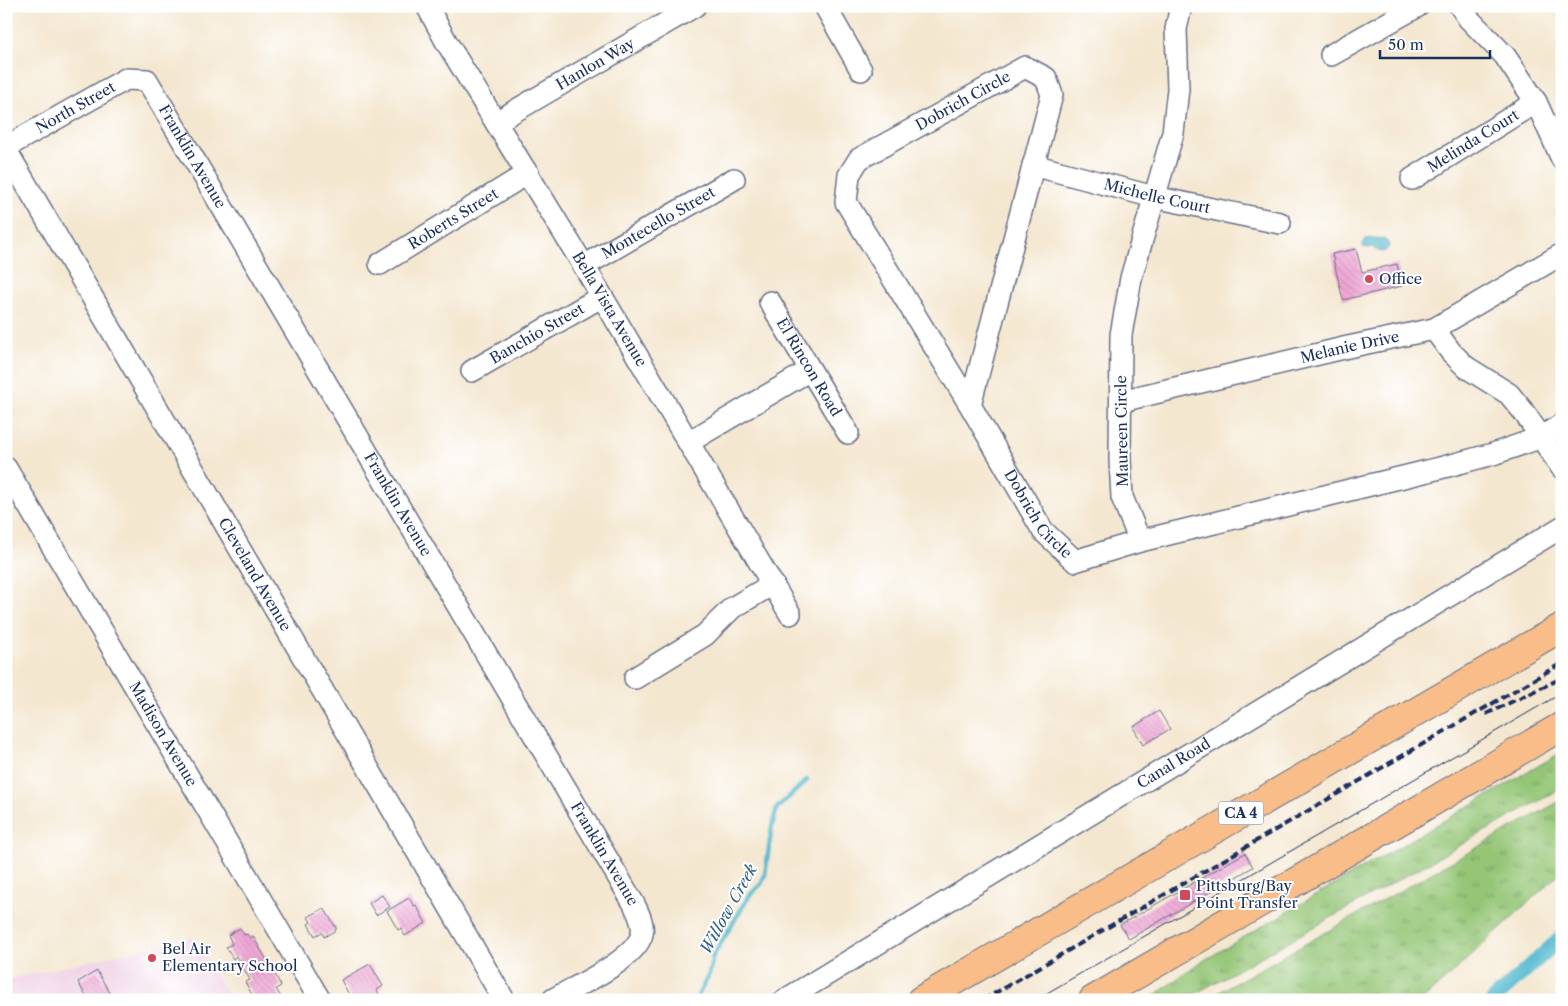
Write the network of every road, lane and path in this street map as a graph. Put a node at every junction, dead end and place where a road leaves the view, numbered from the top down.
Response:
1 (426, 6) edge
2 (695, 6) edge
3 (825, 6) edge
4 (1181, 6) edge
5 (1418, 6) edge
6 (1460, 6) edge
7 (1331, 56) dead end
8 (861, 70) dead end
9 (147, 80) joint
10 (1536, 102) junction
11 (496, 122) junction
12 (6, 148) edge
13 (1562, 159) edge
14 (1033, 165) junction
15 (528, 173) junction
16 (734, 179) dead end
17 (1412, 179) dead end
18 (1154, 197) junction
19 (1280, 223) dead end
20 (1562, 254) edge
21 (380, 264) dead end
22 (584, 266) junction
23 (602, 297) junction
24 (770, 302) dead end
25 (1434, 329) junction
26 (810, 370) junction
27 (472, 371) dead end
28 (1121, 401) junction
29 (970, 405) junction
30 (1562, 424) edge
31 (848, 433) dead end
32 (1542, 438) junction
33 (689, 442) junction
34 (6, 468) edge
35 (1562, 468) edge
36 (1562, 527) edge
37 (1140, 541) junction
38 (773, 584) junction
39 (790, 614) dead end
40 (1562, 627) edge
41 (635, 678) dead end
42 (1562, 726) edge
43 (320, 1000) edge
44 (504, 1000) edge
45 (552, 1000) edge
46 (785, 1000) edge
47 (921, 1000) edge
48 (1093, 1000) edge

1 - 11 street, Bella Vista Avenue
2 - 11 street, Hanlon Way
3 - 8 street
4 - 18 street, Maureen Circle
5 - 7 street
6 - 10 street
9 - 12 street, North Street
9 - 45 street, Franklin Avenue
10 - 13 street
10 - 17 street, Melinda Court
11 - 15 street, Bella Vista Avenue
12 - 44 street, Cleveland Avenue
14 - 18 street, Michelle Court
14 - 29 street, Dobrich Circle
14 - 29 street, Dobrich Circle
15 - 21 street, Roberts Street
15 - 22 street, Bella Vista Avenue
16 - 22 street, Montecello Street
18 - 19 street, Michelle Court
18 - 28 street, Maureen Circle
20 - 25 street, Melanie Drive
22 - 23 street, Bella Vista Avenue
23 - 27 street, Banchio Street
23 - 33 street, Bella Vista Avenue
24 - 26 street, El Rincon Road
25 - 28 street, Melanie Drive
25 - 32 street
26 - 31 street, El Rincon Road
26 - 33 street
28 - 37 street, Maureen Circle
29 - 37 street, Dobrich Circle
30 - 32 street
32 - 35 street
32 - 37 street
33 - 38 street, Bella Vista Avenue
34 - 43 street, Madison Avenue
36 - 46 street, Canal Road
38 - 39 street, Bella Vista Avenue
38 - 41 street
40 - 47 highway, CA 4
42 - 48 highway

